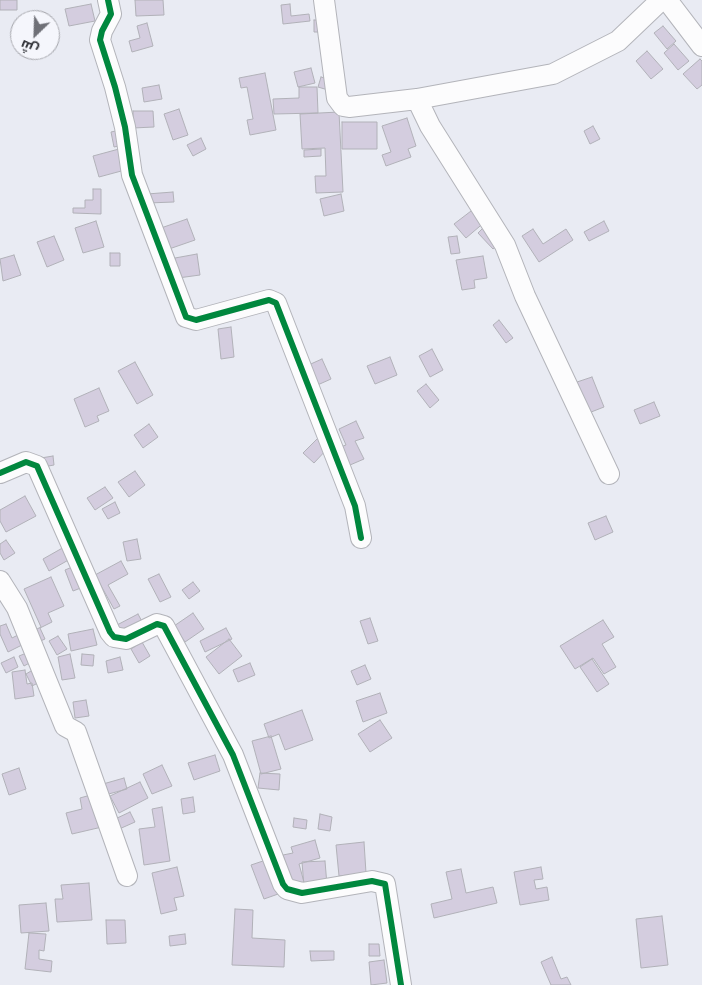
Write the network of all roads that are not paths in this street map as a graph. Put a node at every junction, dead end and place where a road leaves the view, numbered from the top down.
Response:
1 (108, 0) edge
2 (324, 0) edge
3 (661, 0) edge
4 (666, 0) edge
5 (702, 46) edge
6 (417, 99) junction
7 (0, 473) edge
8 (609, 474) dead end
9 (361, 538) dead end
10 (0, 581) edge
11 (127, 876) dead end
12 (401, 985) edge

1 - 9 street
2 - 6 street
3 - 6 street
4 - 5 street
6 - 8 street
7 - 12 street
10 - 11 street

